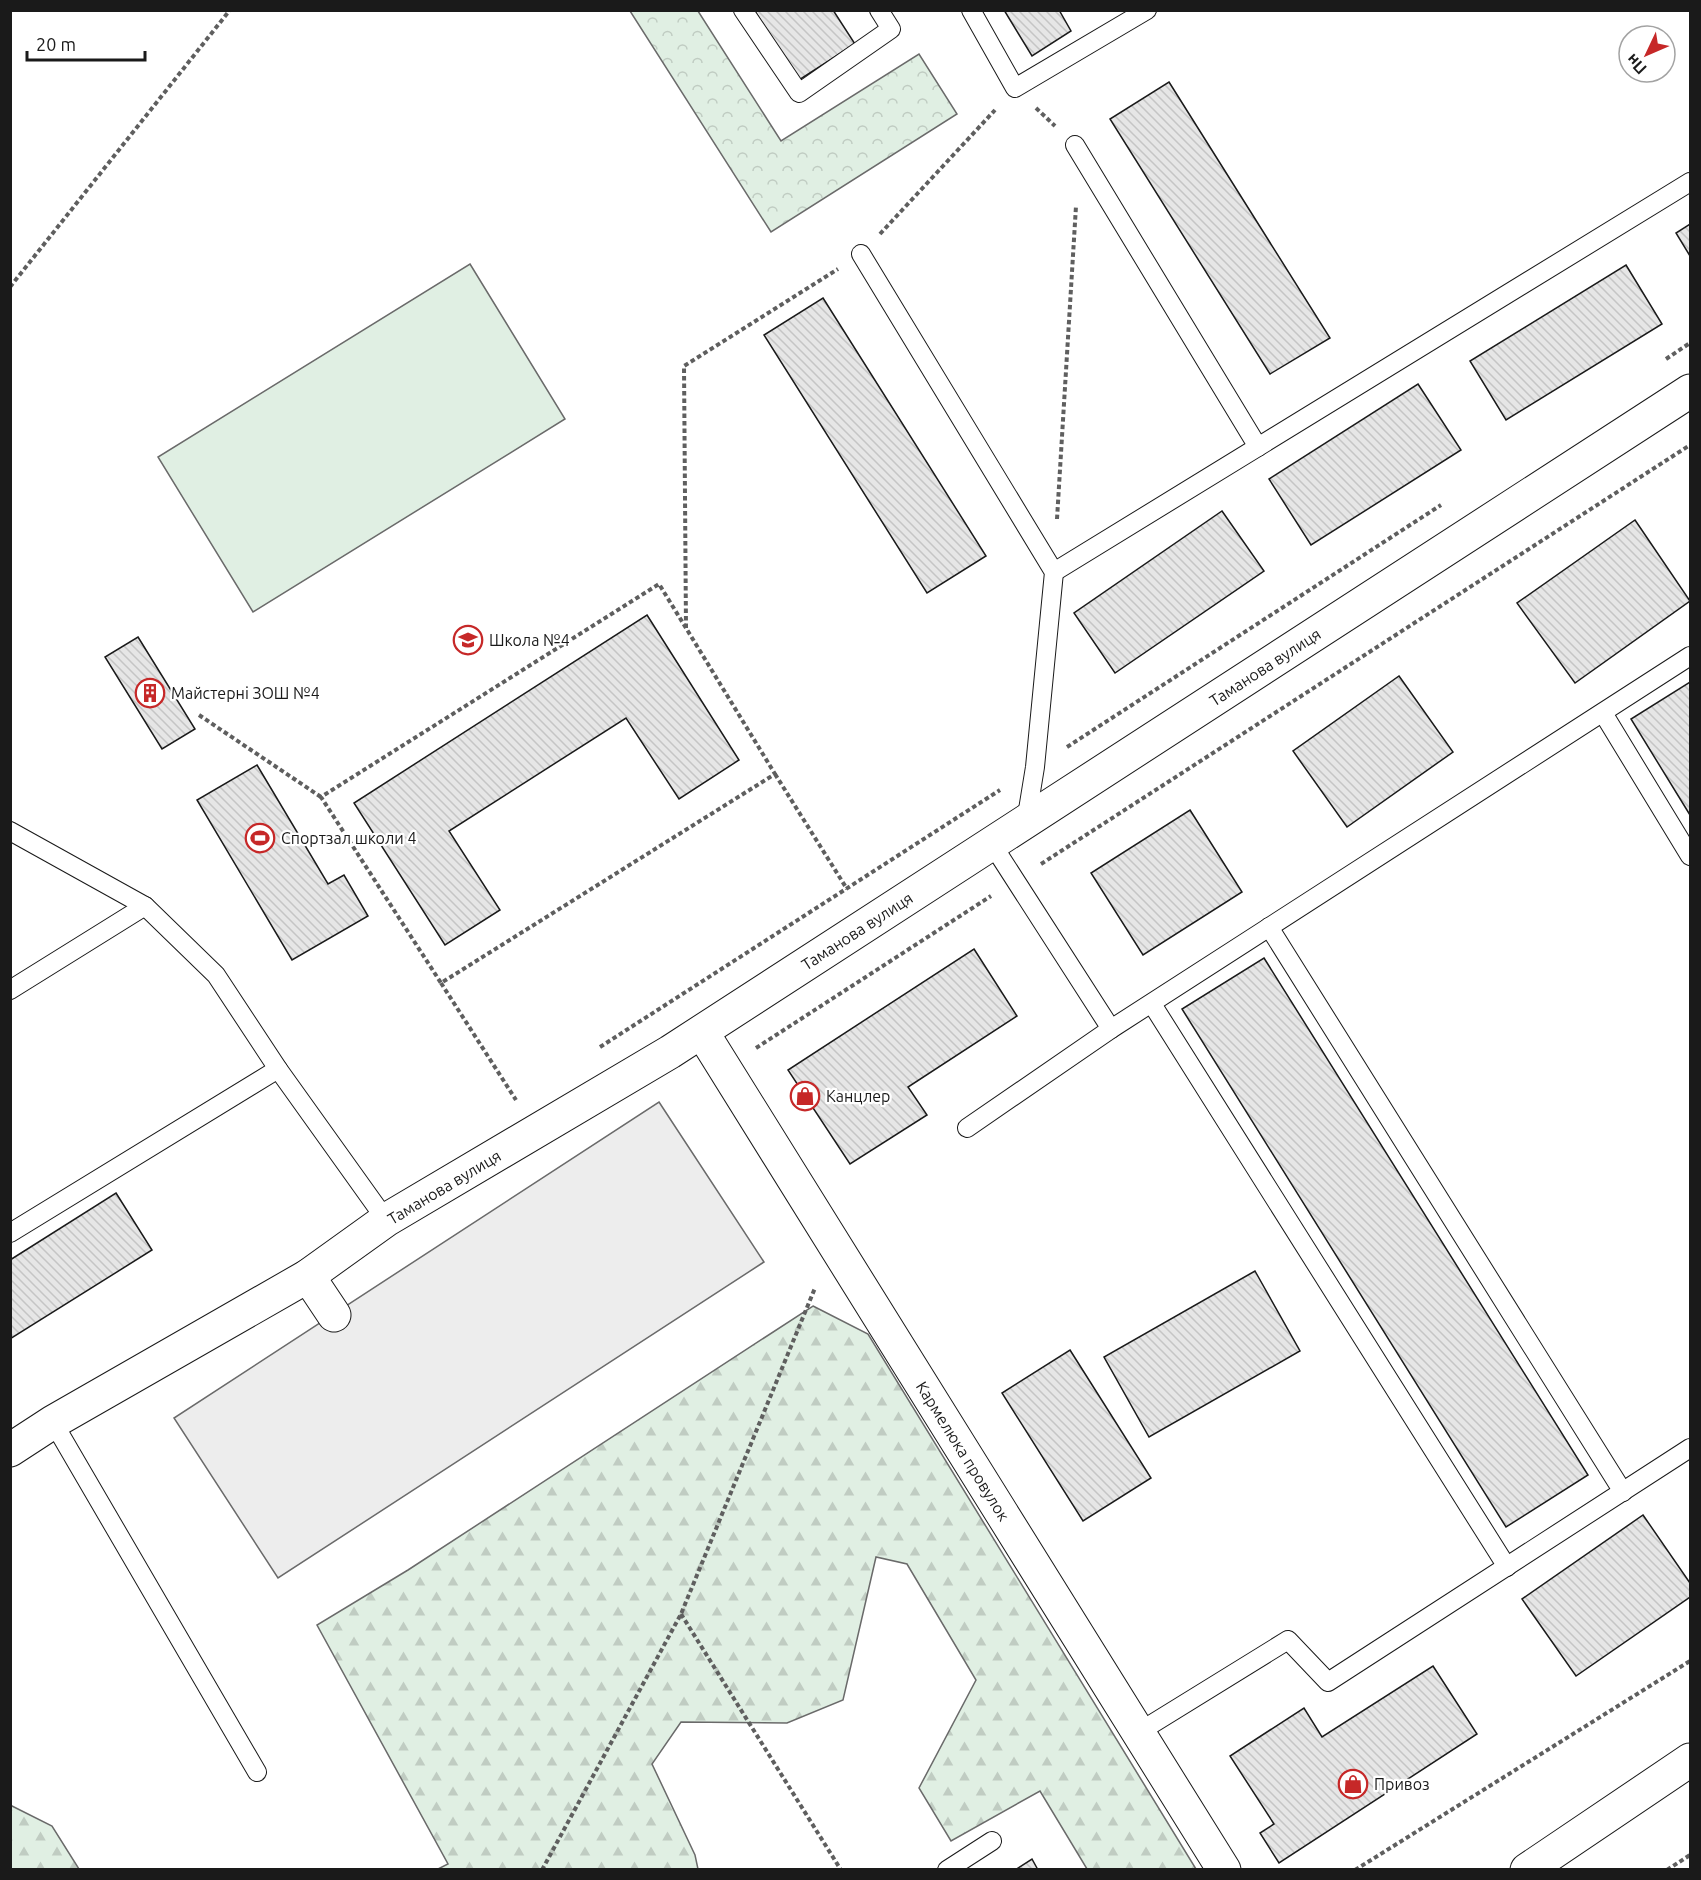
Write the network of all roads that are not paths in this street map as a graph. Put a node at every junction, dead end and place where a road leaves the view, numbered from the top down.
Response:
1 (743, 10) edge
2 (879, 10) edge
3 (971, 10) edge
4 (1147, 10) edge
5 (1077, 148) road end
6 (1690, 182) edge
7 (861, 254) road end
8 (1690, 391) edge
9 (1258, 447) junction
10 (1054, 572) junction
11 (1690, 656) edge
12 (1603, 713) junction
13 (1026, 822) junction
14 (10, 831) edge
15 (992, 844) junction
16 (1690, 856) edge
17 (145, 906) junction
18 (1269, 927) junction
19 (10, 990) edge
20 (1152, 1004) junction
21 (1111, 1029) junction
22 (702, 1032) junction
23 (278, 1070) junction
24 (967, 1128) dead end
25 (386, 1220) junction
26 (10, 1233) edge
27 (308, 1276) junction
28 (333, 1315) dead end
29 (53, 1422) junction
30 (1690, 1448) edge
31 (10, 1450) edge
32 (1623, 1492) junction
33 (1507, 1567) junction
34 (1138, 1732) junction
35 (1690, 1760) edge
36 (257, 1772) dead end
37 (992, 1841) dead end
38 (947, 1869) edge
39 (1224, 1869) edge
40 (1527, 1869) edge

1 - 2 lane
3 - 4 lane
5 - 9 lane
6 - 9 lane
7 - 10 lane
8 - 13 street, Таманова вулиця
9 - 10 lane
10 - 13 lane
11 - 12 lane
12 - 16 lane
12 - 18 lane
13 - 15 street, Таманова вулиця
14 - 17 lane
15 - 21 lane
15 - 22 street, Таманова вулиця
17 - 19 lane
17 - 23 lane
18 - 20 lane
18 - 32 lane
20 - 21 lane
20 - 33 lane
21 - 24 lane
22 - 25 street, Таманова вулиця
22 - 34 street, Кармелюка провулок
23 - 25 lane
23 - 26 lane
25 - 27 street, Таманова вулиця
27 - 28 street
27 - 29 street, Таманова вулиця
29 - 31 street, Таманова вулиця
29 - 36 lane
30 - 32 lane
32 - 33 lane
33 - 34 lane
34 - 39 street, Кармелюка провулок
35 - 40 street
37 - 38 lane

